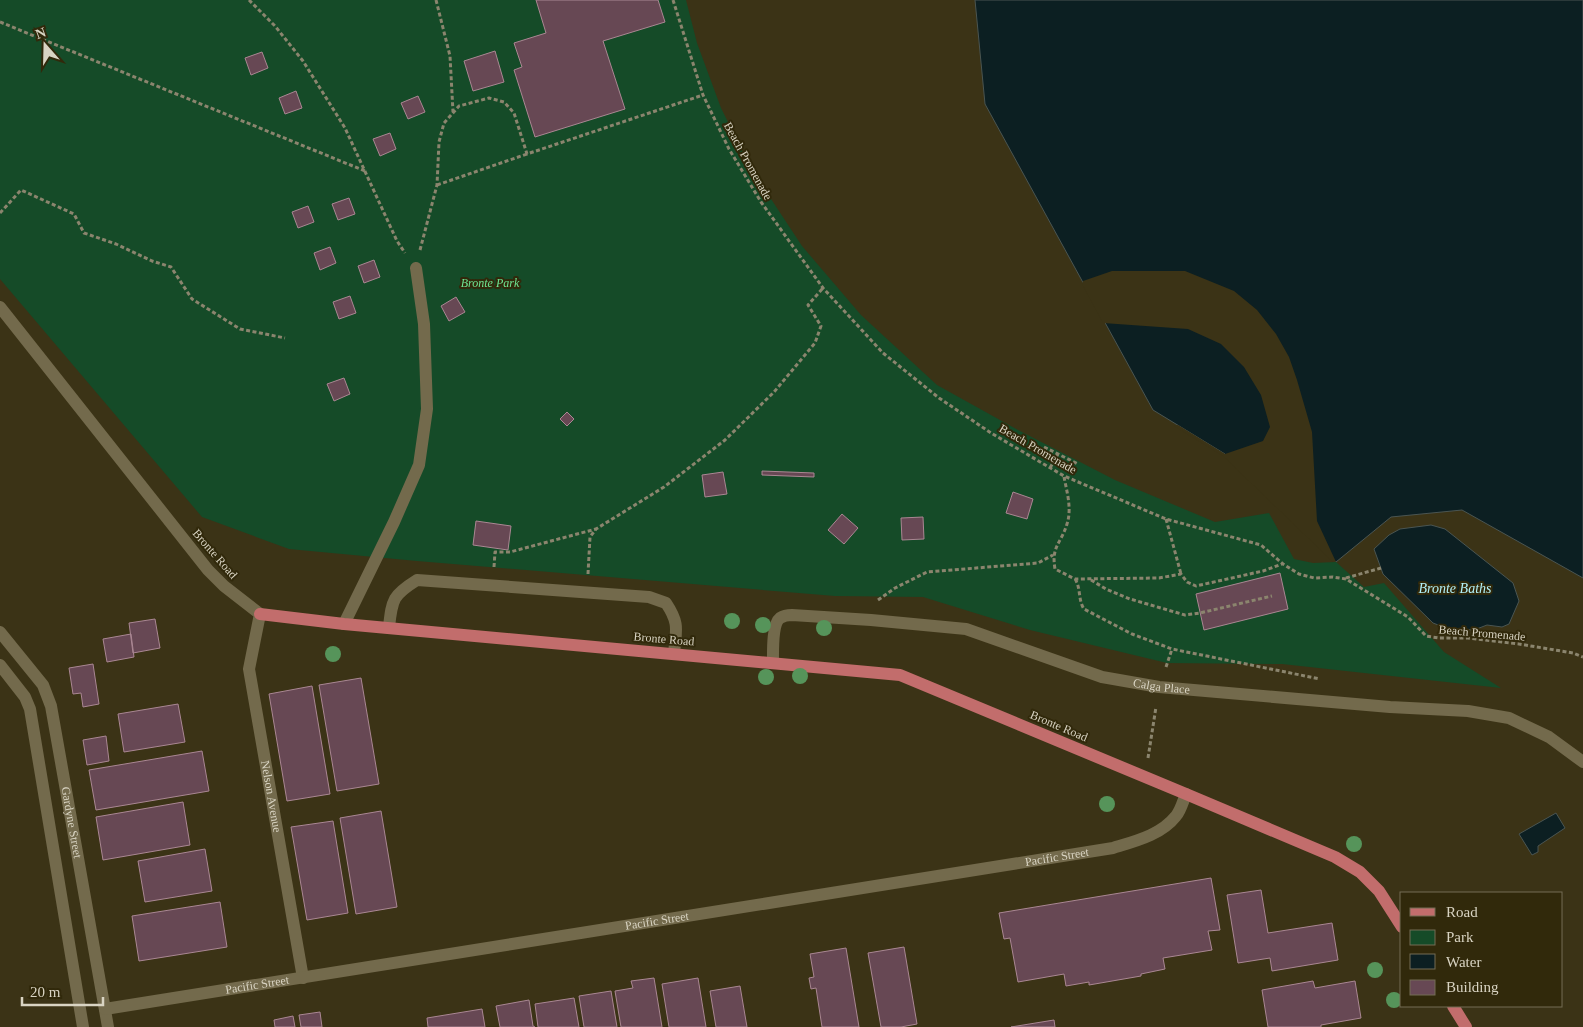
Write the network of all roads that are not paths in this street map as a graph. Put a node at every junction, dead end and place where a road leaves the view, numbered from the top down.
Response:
1 (416, 268) road end
2 (0, 307) edge
3 (260, 614) junction
4 (344, 624) junction
5 (389, 627) junction
6 (0, 632) edge
7 (674, 654) junction
8 (773, 663) junction
9 (0, 665) edge
10 (1583, 762) edge
11 (1186, 794) junction
12 (1400, 924) edge
13 (303, 978) junction
14 (1454, 1007) edge
15 (105, 1009) junction
16 (83, 1027) edge
17 (108, 1027) edge
18 (1466, 1027) edge

1 - 4 street
2 - 3 street, Bronte Road
3 - 4 main road, Bronte Road
3 - 13 street, Nelson Avenue
4 - 5 main road, Bronte Road
5 - 7 main road, Bronte Road
5 - 7 street
6 - 15 street, Gardyne Street
7 - 8 main road, Bronte Road
8 - 10 street, Calga Place
8 - 11 main road, Bronte Road
9 - 16 street, Gardyne Street
11 - 12 main road, Bronte Road
11 - 13 street, Pacific Street
13 - 15 street, Pacific Street
14 - 18 main road
15 - 17 street, Gardyne Street

